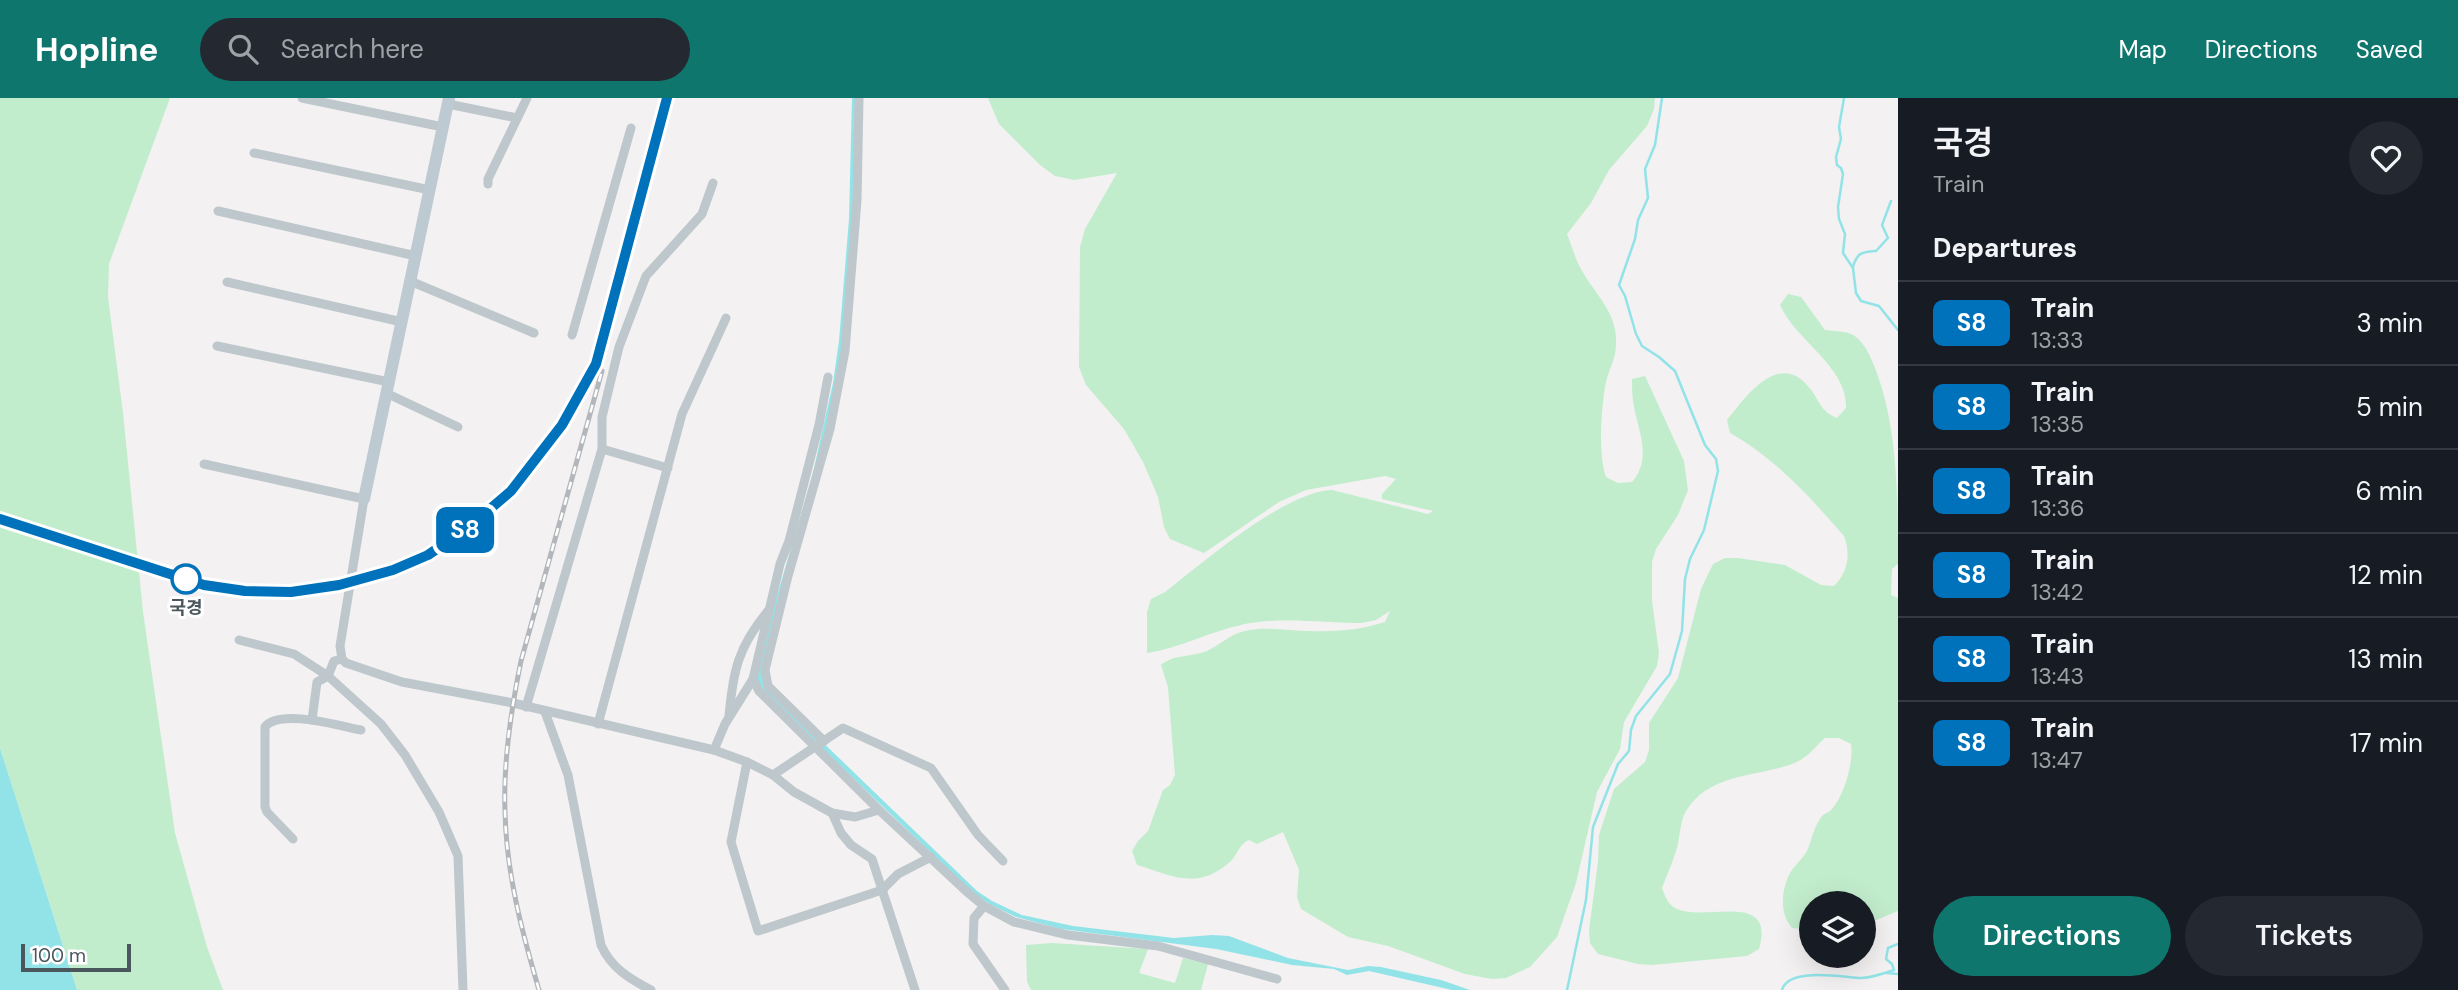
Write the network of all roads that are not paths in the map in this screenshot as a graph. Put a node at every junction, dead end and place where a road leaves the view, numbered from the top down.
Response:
1 (302, 98) edge
2 (527, 98) edge
3 (859, 98) edge
4 (449, 101) edge
5 (517, 118) junction
6 (443, 127) junction
7 (631, 128) dead end
8 (254, 153) dead end
9 (713, 183) dead end
10 (488, 184) dead end
11 (430, 190) junction
12 (218, 211) dead end
13 (416, 256) junction
14 (410, 281) junction
15 (227, 282) dead end
16 (726, 318) dead end
17 (402, 322) junction
18 (534, 333) dead end
19 (572, 335) dead end
20 (217, 346) dead end
21 (828, 377) dead end
22 (388, 387) junction
23 (458, 427) dead end
24 (602, 449) junction
25 (204, 464) dead end
26 (668, 468) junction
27 (364, 499) junction
28 (769, 610) junction
29 (239, 640) dead end
30 (342, 659) junction
31 (328, 676) junction
32 (752, 679) junction
33 (526, 707) junction
34 (545, 712) junction
35 (729, 718) junction
36 (312, 720) junction
37 (598, 724) junction
38 (361, 730) dead end
39 (820, 743) junction
40 (714, 750) junction
41 (747, 762) junction
42 (773, 775) junction
43 (879, 810) junction
44 (832, 813) junction
45 (293, 839) dead end
46 (931, 857) junction
47 (1003, 861) dead end
48 (882, 890) junction
49 (984, 906) junction
50 (628, 977) junction
51 (1277, 979) dead end
52 (463, 990) edge
53 (632, 990) edge
54 (651, 990) edge
55 (915, 990) edge
56 (1004, 990) edge

1 - 6 street
2 - 5 street
3 - 39 street
4 - 5 street
4 - 6 street
5 - 10 street
6 - 11 street
7 - 19 street
8 - 11 street
9 - 24 street
11 - 13 street
12 - 13 street
13 - 14 street
14 - 17 street
14 - 18 street
15 - 17 street
16 - 26 street
17 - 22 street
20 - 22 street
21 - 28 street
22 - 23 street
22 - 27 street
24 - 26 street
24 - 33 street
25 - 27 street
26 - 37 street
27 - 30 street
28 - 32 street
28 - 35 street
29 - 31 street
30 - 31 street
30 - 33 street
31 - 36 street
31 - 52 street
32 - 35 street
32 - 39 street
33 - 34 street
34 - 37 street
34 - 50 street
35 - 40 street
36 - 38 street
36 - 45 street
37 - 40 street
39 - 42 street
39 - 43 street
39 - 47 street
40 - 41 street
41 - 42 street
41 - 48 street
42 - 44 street
43 - 44 street
43 - 46 street
44 - 48 street
46 - 48 street
46 - 49 street
48 - 55 street
49 - 51 street
49 - 56 street
50 - 53 street
50 - 54 street

